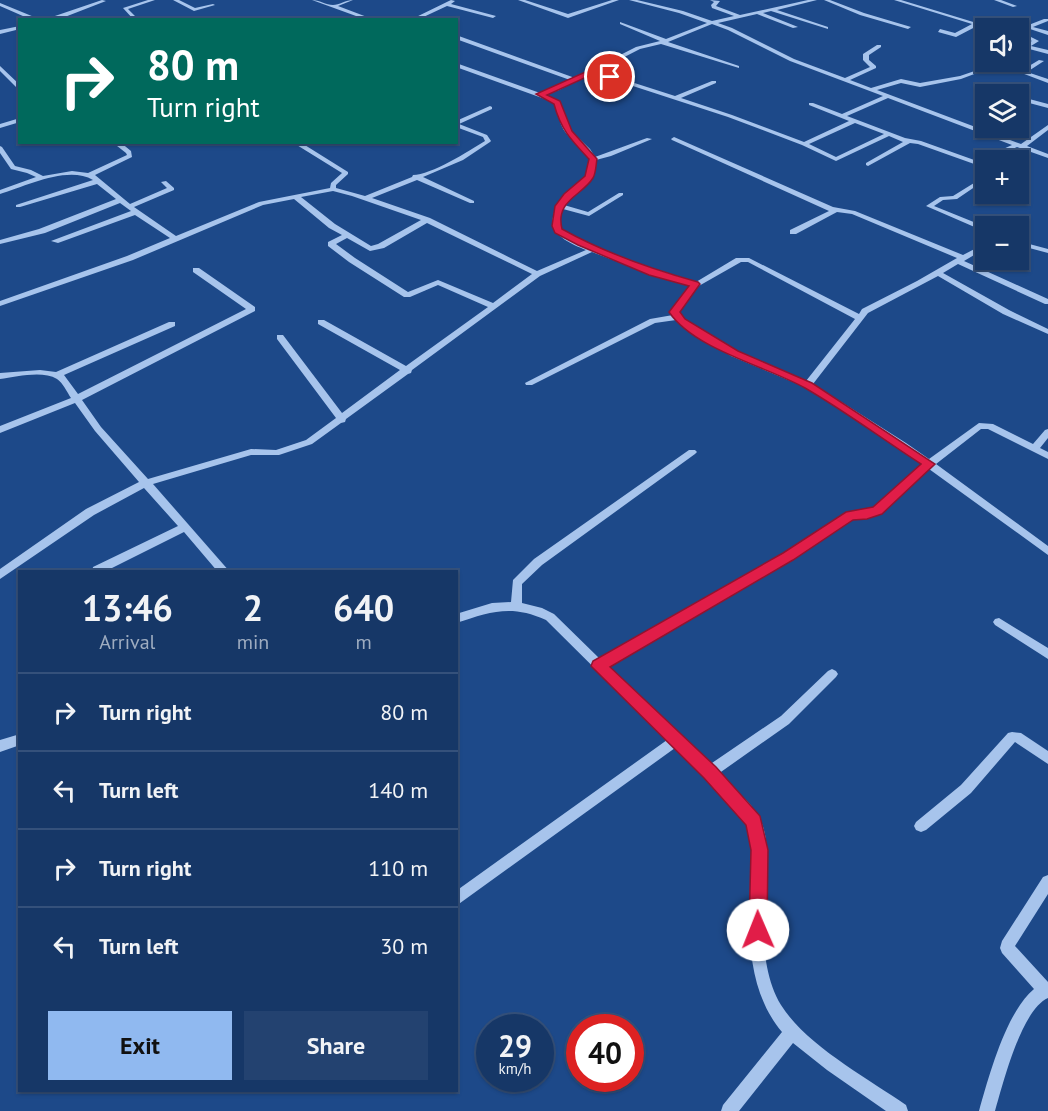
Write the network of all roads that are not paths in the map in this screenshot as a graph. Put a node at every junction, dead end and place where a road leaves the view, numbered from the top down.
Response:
1 (153, 0) edge
2 (175, 0) edge
3 (314, 0) edge
4 (351, 0) edge
5 (455, 0) edge
6 (520, 0) edge
7 (617, 0) edge
8 (631, 0) edge
9 (712, 0) edge
10 (815, 0) edge
11 (826, 0) edge
12 (896, 0) edge
13 (996, 0) edge
14 (1, 1) edge
15 (104, 1) edge
16 (142, 1) edge
17 (447, 4) junction
18 (213, 5) dead end
19 (334, 6) junction
20 (1015, 6) dead end
21 (770, 9) junction
22 (755, 12) junction
23 (493, 16) dead end
24 (738, 16) junction
25 (33, 18) edge
26 (56, 18) edge
27 (135, 18) edge
28 (367, 18) edge
29 (416, 18) edge
30 (1046, 20) dead end
31 (622, 23) dead end
32 (711, 23) junction
33 (975, 24) edge
34 (975, 25) edge
35 (795, 27) dead end
36 (908, 27) dead end
37 (1029, 27) edge
38 (1029, 27) edge
39 (18, 28) edge
40 (825, 28) dead end
41 (0, 32) edge
42 (940, 32) dead end
43 (1048, 33) edge
44 (458, 38) edge
45 (1029, 38) edge
46 (664, 41) junction
47 (1029, 44) edge
48 (879, 46) dead end
49 (1029, 47) edge
50 (1048, 52) edge
51 (1041, 61) dead end
52 (458, 65) edge
53 (737, 67) dead end
54 (0, 68) edge
55 (592, 71) junction
56 (975, 72) edge
57 (575, 80) junction
58 (845, 80) junction
59 (1048, 81) edge
60 (16, 82) edge
61 (714, 82) dead end
62 (869, 90) junction
63 (540, 94) junction
64 (886, 97) junction
65 (674, 99) junction
66 (1029, 101) edge
67 (811, 104) dead end
68 (1048, 106) edge
69 (490, 108) dead end
70 (842, 116) junction
71 (18, 121) edge
72 (854, 121) junction
73 (458, 123) edge
74 (458, 125) edge
75 (0, 126) edge
76 (1048, 128) edge
77 (889, 134) junction
78 (649, 139) dead end
79 (674, 139) dead end
80 (909, 141) junction
81 (118, 144) edge
82 (298, 144) edge
83 (804, 144) junction
84 (1018, 146) junction
85 (0, 148) edge
86 (1048, 156) edge
87 (593, 159) junction
88 (868, 164) dead end
89 (90, 175) junction
90 (415, 176) junction
91 (42, 178) junction
92 (98, 181) junction
93 (164, 182) dead end
94 (975, 185) edge
95 (333, 189) junction
96 (0, 192) edge
97 (621, 194) dead end
98 (295, 195) junction
99 (366, 198) junction
100 (121, 200) junction
101 (472, 202) dead end
102 (18, 206) dead end
103 (560, 206) junction
104 (129, 207) junction
105 (835, 210) junction
106 (136, 212) junction
107 (427, 220) junction
108 (975, 225) edge
109 (793, 232) dead end
110 (346, 236) junction
111 (176, 240) junction
112 (55, 241) dead end
113 (0, 242) edge
114 (1029, 246) edge
115 (594, 249) junction
116 (1048, 250) edge
117 (975, 251) edge
118 (960, 260) junction
119 (196, 270) dead end
120 (938, 273) junction
121 (537, 274) junction
122 (696, 285) junction
123 (1048, 302) edge
124 (0, 304) edge
125 (493, 306) junction
126 (678, 317) junction
127 (860, 318) junction
128 (321, 322) dead end
129 (172, 324) dead end
130 (1048, 332) edge
131 (280, 337) dead end
132 (408, 371) junction
133 (57, 375) junction
134 (0, 376) edge
135 (529, 383) dead end
136 (808, 385) junction
137 (76, 399) junction
138 (342, 420) junction
139 (0, 430) edge
140 (1048, 432) edge
141 (1034, 449) junction
142 (692, 452) dead end
143 (1048, 456) edge
144 (929, 464) junction
145 (145, 483) junction
146 (185, 527) junction
147 (1048, 551) edge
148 (2, 570) edge
149 (97, 570) dead end
150 (223, 570) edge
151 (516, 606) junction
152 (458, 618) edge
153 (999, 622) dead end
154 (1048, 654) edge
155 (598, 666) junction
156 (832, 674) dead end
157 (18, 740) edge
158 (675, 741) junction
159 (0, 746) edge
160 (1048, 758) edge
161 (710, 772) junction
162 (921, 826) dead end
163 (1048, 882) edge
164 (458, 898) edge
165 (1046, 990) edge
166 (792, 1032) junction
167 (729, 1111) edge
168 (900, 1111) edge
169 (987, 1111) edge

1 - 16 street
2 - 18 street
3 - 19 street
4 - 19 street
5 - 17 street
6 - 7 street
8 - 32 street
9 - 24 street
10 - 21 street
11 - 36 street
12 - 33 street
13 - 20 street
14 - 25 street
15 - 26 street
16 - 27 street
17 - 23 street
17 - 29 street
19 - 28 street
21 - 22 street
21 - 40 street
22 - 24 street
22 - 35 street
24 - 32 street
30 - 37 street
31 - 46 street
32 - 46 street
32 - 58 street
34 - 42 street
38 - 43 street
39 - 41 street
44 - 57 street
45 - 47 street
46 - 53 street
46 - 55 street
48 - 58 street
49 - 50 street
51 - 59 street
52 - 63 street
54 - 60 street
55 - 57 street
55 - 65 street
56 - 62 street
57 - 63 street
58 - 62 street
61 - 65 street
62 - 64 street
63 - 87 street
64 - 70 street
64 - 84 street
65 - 83 street
66 - 68 street
67 - 70 street
69 - 73 street
70 - 72 street
71 - 75 street
72 - 77 street
72 - 83 street
74 - 90 street
76 - 84 street
77 - 80 street
77 - 83 street
78 - 87 street
79 - 105 street
80 - 84 street
80 - 88 street
81 - 89 street
82 - 95 street
84 - 86 street
85 - 91 street
87 - 103 street
89 - 91 street
89 - 92 street
90 - 99 street
90 - 101 street
91 - 96 street
92 - 100 street
92 - 102 street
93 - 104 street
94 - 108 street
95 - 98 street
95 - 99 street
97 - 103 street
98 - 110 street
98 - 111 street
99 - 107 street
100 - 104 street
100 - 113 street
103 - 115 street
104 - 106 street
105 - 109 street
105 - 118 street
106 - 111 street
106 - 112 street
107 - 110 street
107 - 121 street
110 - 125 street
111 - 124 street
114 - 116 street
115 - 121 street
115 - 122 street
117 - 118 street
118 - 120 street
118 - 123 street
119 - 137 street
120 - 127 street
120 - 130 street
121 - 125 street
122 - 126 street
122 - 127 street
125 - 132 street
126 - 135 street
126 - 136 street
127 - 136 street
128 - 132 street
129 - 133 street
131 - 138 street
132 - 138 street
133 - 134 street
133 - 137 street
136 - 144 street
137 - 139 street
137 - 145 street
138 - 145 street
140 - 141 street
141 - 143 street
141 - 144 street
142 - 151 street
144 - 147 street
144 - 155 street
145 - 146 street
145 - 148 street
146 - 149 street
146 - 150 street
151 - 152 street
151 - 155 street
153 - 154 street
155 - 158 street
156 - 161 street
157 - 159 street
158 - 161 street
158 - 164 street
160 - 162 street
161 - 166 street
163 - 165 street
165 - 169 street
166 - 167 street
166 - 168 street

